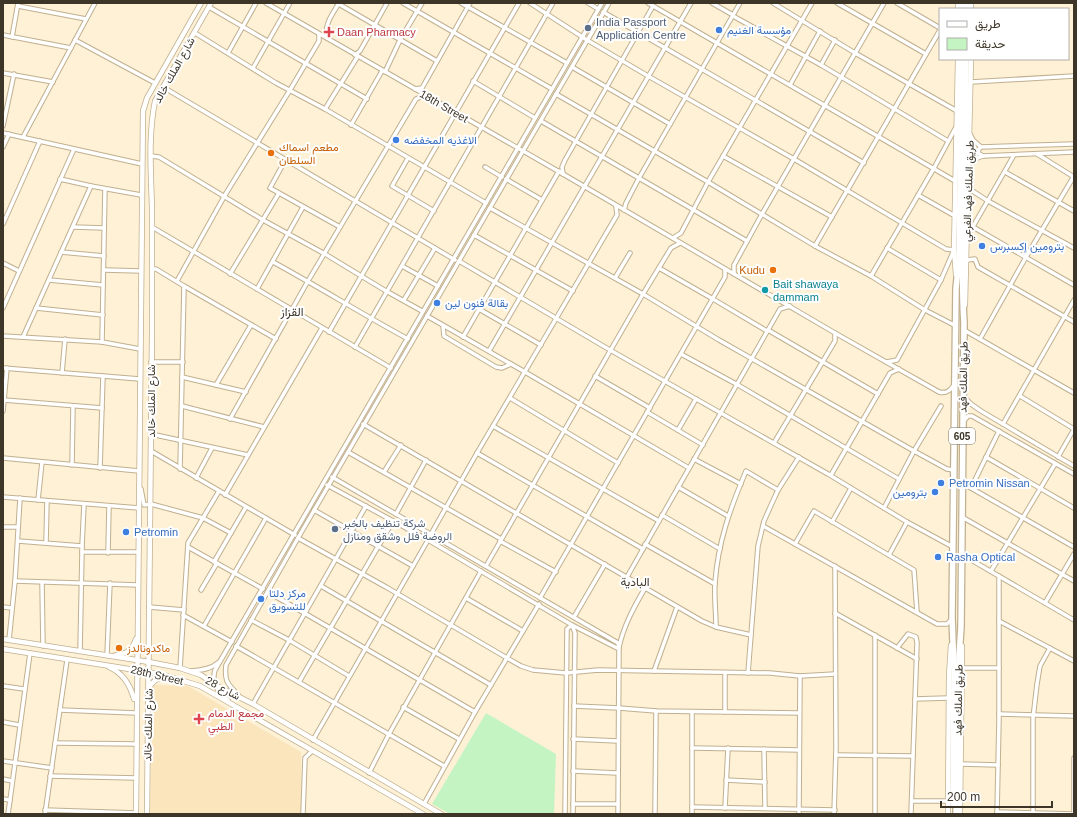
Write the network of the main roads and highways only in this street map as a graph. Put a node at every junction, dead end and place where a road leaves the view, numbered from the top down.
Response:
1 (201, 3) edge
2 (210, 5) edge
3 (958, 60) edge
4 (962, 60) edge
5 (966, 60) edge
6 (971, 60) edge
7 (956, 288) junction
8 (964, 323) junction
9 (960, 627) junction
10 (137, 636) junction
11 (952, 636) junction
12 (3, 639) edge
13 (3, 649) edge
14 (148, 650) junction
15 (108, 656) junction
16 (137, 660) junction
17 (148, 662) junction
18 (104, 664) junction
19 (161, 665) junction
20 (136, 670) junction
21 (148, 672) junction
22 (167, 676) junction
23 (148, 690) junction
24 (136, 706) junction
25 (136, 813) edge
26 (420, 813) edge
27 (147, 814) edge
28 (441, 814) edge
29 (948, 814) edge
30 (953, 814) edge
31 (956, 814) edge
32 (960, 814) edge

1 - 10 main road, شارع الملك خالد
2 - 14 main road, شارع الملك خالد
3 - 7 main road, طريق الملك فهد الفرعي
4 - 7 highway, طريق الملك فهد / 605
5 - 8 highway, طريق الملك فهد / 605
6 - 8 main road, طريق الملك فهد الفرعي
7 - 11 highway, طريق الملك فهد / 605
8 - 9 highway, طريق الملك فهد / 605
9 - 31 highway, طريق الملك فهد / 605
9 - 32 main road
10 - 15 main road
10 - 16 main road, شارع الملك خالد
11 - 29 main road
11 - 30 highway, طريق الملك فهد / 605
12 - 15 main road, شارع 28
13 - 18 main road, 28th Street
14 - 17 main road, شارع الملك خالد
14 - 19 main road
15 - 16 main road, شارع 28
16 - 17 main road, شارع 28
16 - 20 main road, شارع الملك خالد
17 - 19 main road, شارع 28
17 - 21 main road, شارع الملك خالد
18 - 20 main road, 28th Street
18 - 24 main road
19 - 28 main road, شارع 28
20 - 21 main road, 28th Street
20 - 24 main road, شارع الملك خالد
21 - 22 main road, 28th Street
21 - 23 main road, شارع الملك خالد
22 - 23 main road
22 - 26 main road, 28th Street
23 - 27 main road, شارع الملك خالد
24 - 25 main road, شارع الملك خالد

